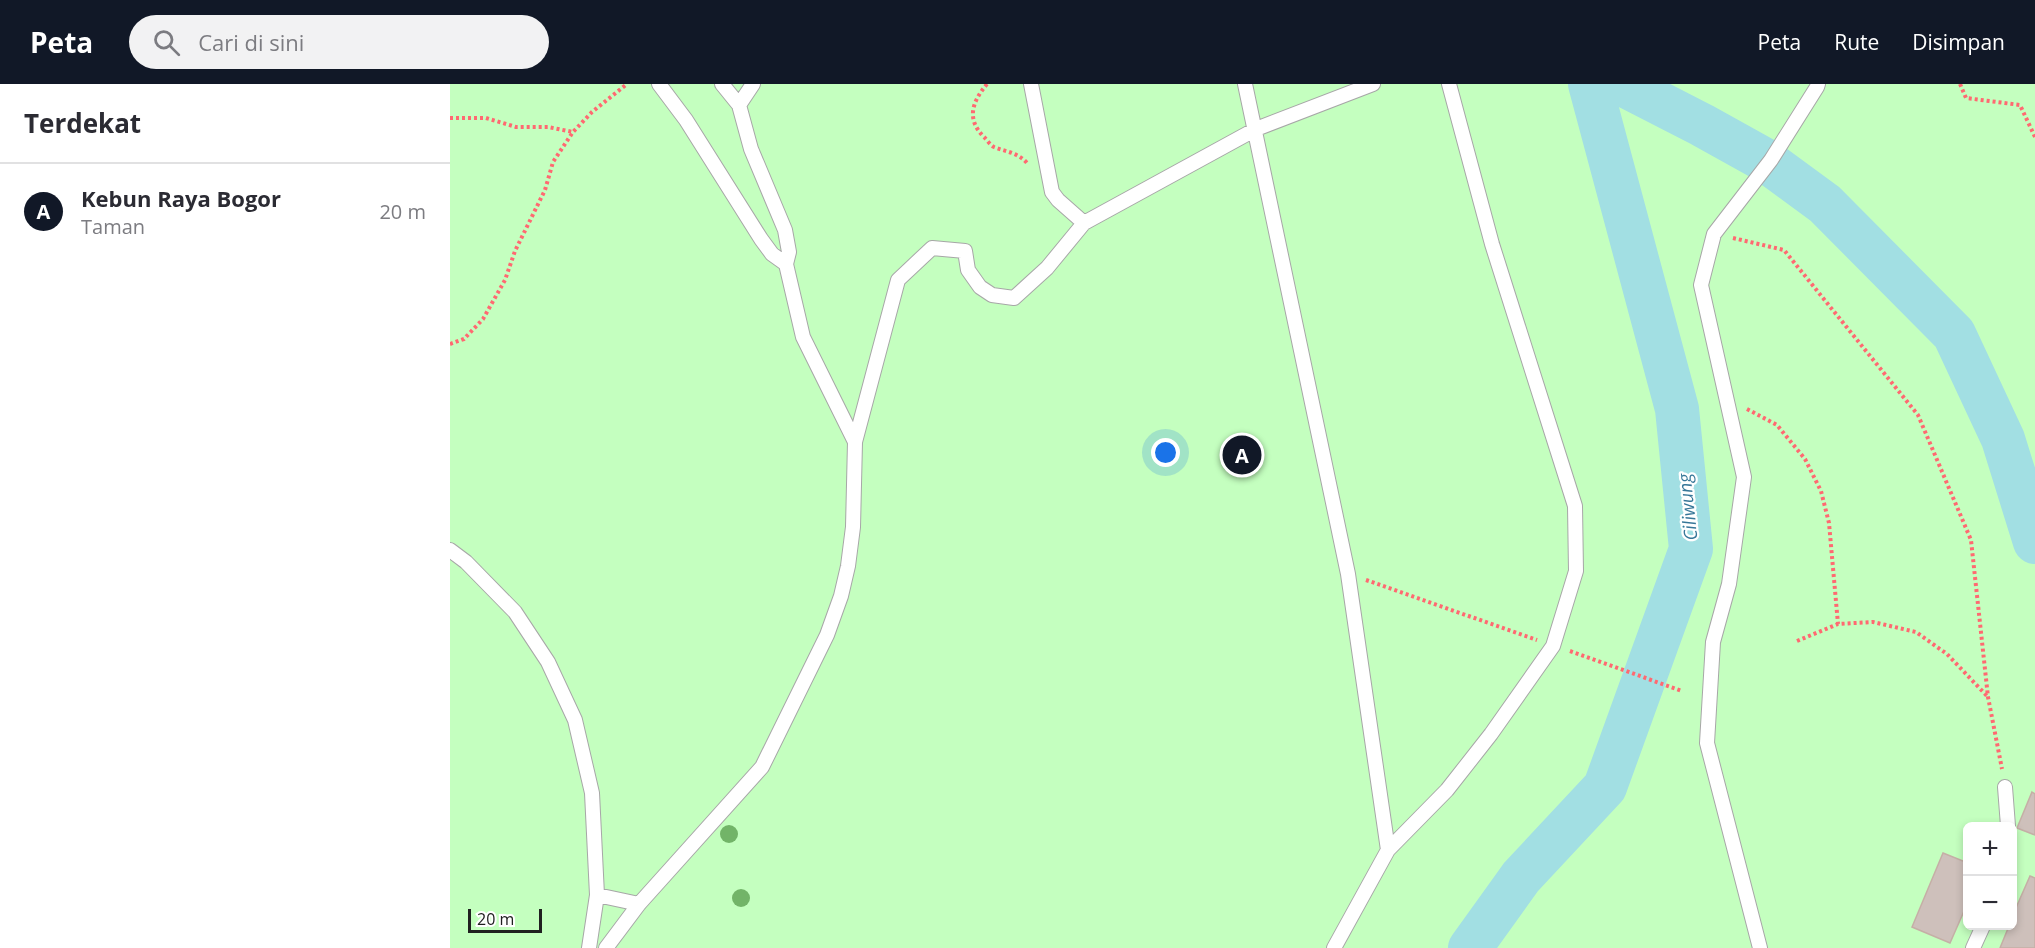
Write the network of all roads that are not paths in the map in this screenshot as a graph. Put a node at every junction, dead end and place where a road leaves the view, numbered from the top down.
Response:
1 (659, 84) edge
2 (722, 84) edge
3 (753, 84) edge
4 (1031, 84) edge
5 (1245, 84) edge
6 (1373, 84) edge
7 (1449, 84) edge
8 (1818, 84) edge
9 (739, 105) junction
10 (1256, 129) junction
11 (1084, 223) junction
12 (786, 264) junction
13 (855, 442) junction
14 (450, 550) edge
15 (2005, 787) road end
16 (2008, 822) edge
17 (1388, 850) junction
18 (597, 887) junction
19 (639, 904) junction
20 (1981, 930) edge
21 (589, 948) edge
22 (606, 948) edge
23 (1335, 948) edge
24 (1760, 948) edge
25 (1973, 948) edge

1 - 12 lane
2 - 9 lane
3 - 9 lane
4 - 11 lane
5 - 10 lane
6 - 10 lane
7 - 17 lane
8 - 24 lane
9 - 12 lane
10 - 11 lane
10 - 17 lane
11 - 13 lane
12 - 13 lane
13 - 19 lane
14 - 18 lane
15 - 16 lane
17 - 23 lane
18 - 19 lane
18 - 21 lane
19 - 22 lane
20 - 25 lane

